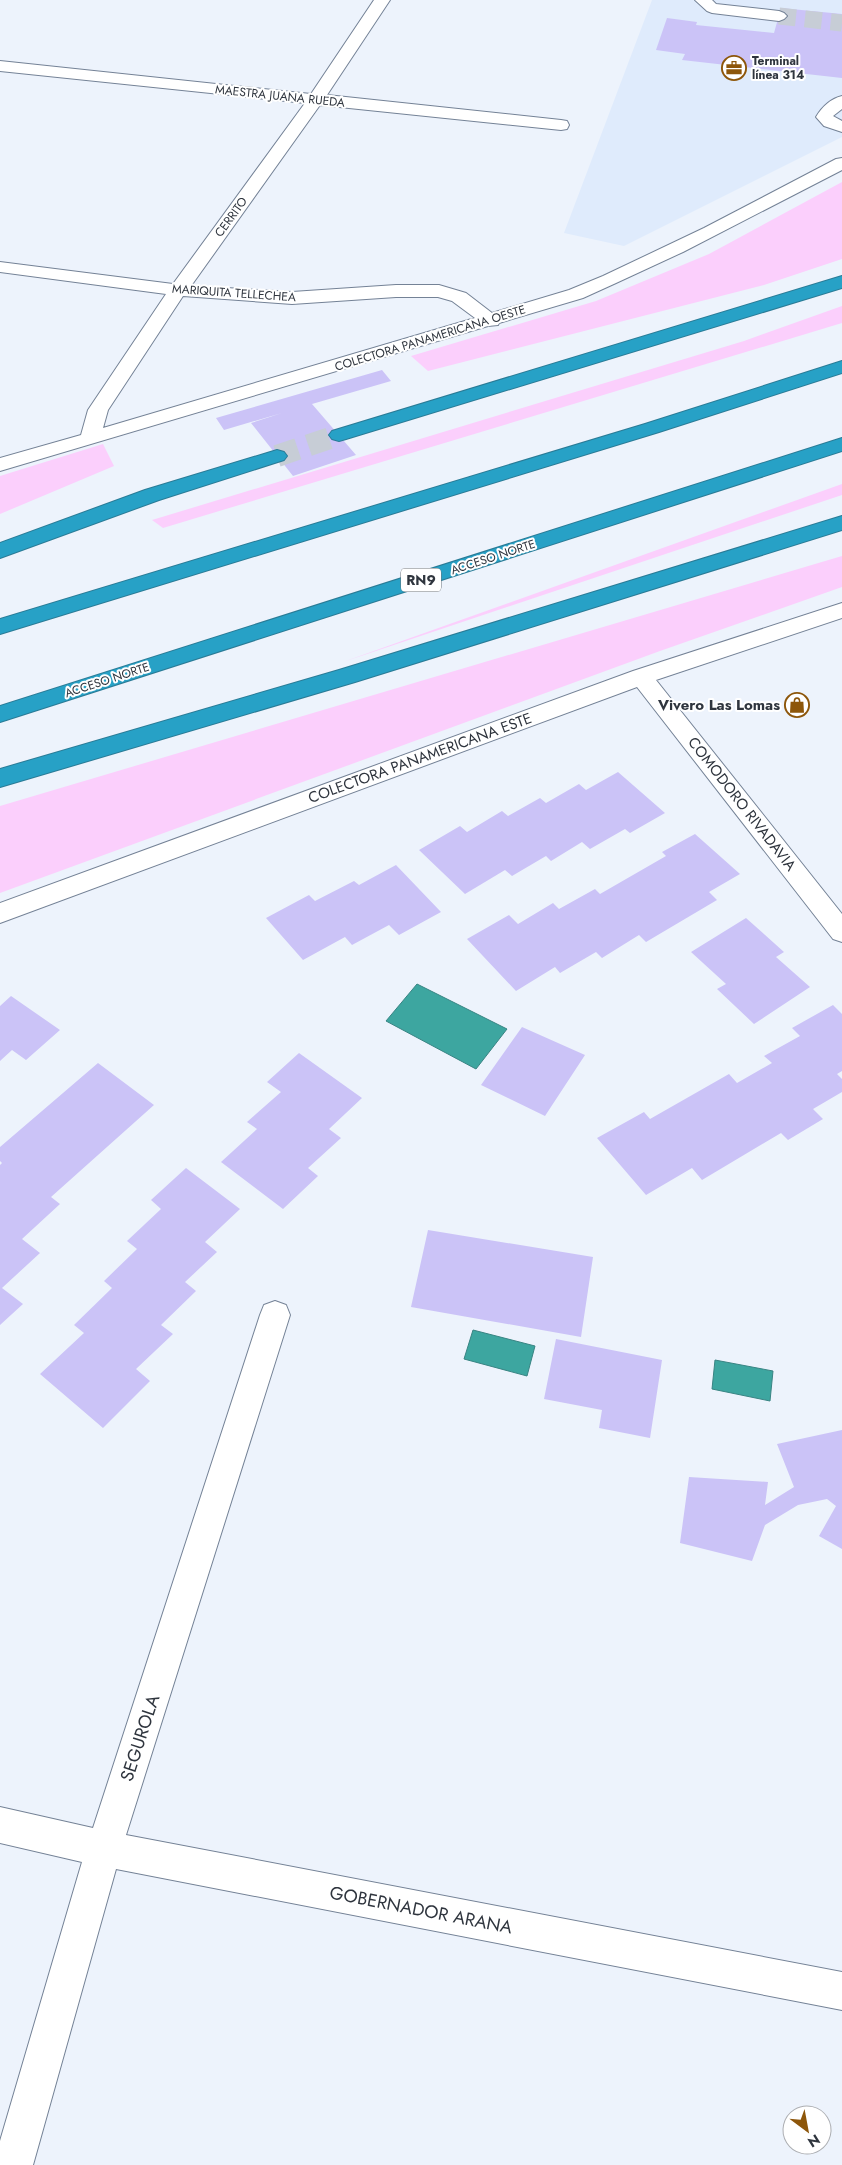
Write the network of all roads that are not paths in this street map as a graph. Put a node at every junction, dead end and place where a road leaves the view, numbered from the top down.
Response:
1 (382, 0) edge
2 (703, 0) edge
3 (779, 16) tunnel mouth
4 (6, 67) edge
5 (0, 83) edge
6 (316, 99) junction
7 (842, 101) edge
8 (561, 125) dead end
9 (842, 127) edge
10 (842, 163) edge
11 (0, 266) edge
12 (842, 282) edge
13 (178, 290) junction
14 (490, 321) junction
15 (842, 367) edge
16 (339, 435) tunnel mouth
17 (90, 438) junction
18 (842, 444) edge
19 (277, 456) tunnel mouth
20 (0, 465) edge
21 (842, 523) edge
22 (0, 550) edge
23 (842, 610) edge
24 (0, 627) edge
25 (641, 677) junction
26 (0, 714) edge
27 (0, 778) edge
28 (0, 913) edge
29 (842, 932) edge
30 (275, 1315) dead end
31 (0, 1825) edge
32 (104, 1849) junction
33 (842, 1991) edge
34 (13, 2165) edge

1 - 6 street, CERRITO
2 - 3 street
4 - 5 street
4 - 6 street, MAESTRA JUANA RUEDA
6 - 8 street, MAESTRA JUANA RUEDA
6 - 13 street, CERRITO
7 - 9 street
10 - 14 street, COLECTORA PANAMERICANA OESTE
11 - 13 street, MARIQUITA TELLECHEA
12 - 16 highway
13 - 14 street, MARIQUITA TELLECHEA
13 - 17 street, CERRITO
14 - 17 street, COLECTORA PANAMERICANA OESTE
15 - 24 highway
17 - 20 street, COLECTORA PANAMERICANA OESTE
18 - 26 highway, ACCESO NORTE / RN9
19 - 22 highway
21 - 27 highway
23 - 25 street, COLECTORA PANAMERICANA ESTE
25 - 28 street, COLECTORA PANAMERICANA ESTE
25 - 29 street, COMODORO RIVADAVIA
30 - 32 street, SEGUROLA
31 - 32 street, GOBERNADOR ARANA
32 - 33 street, GOBERNADOR ARANA
32 - 34 street, SEGUROLA

